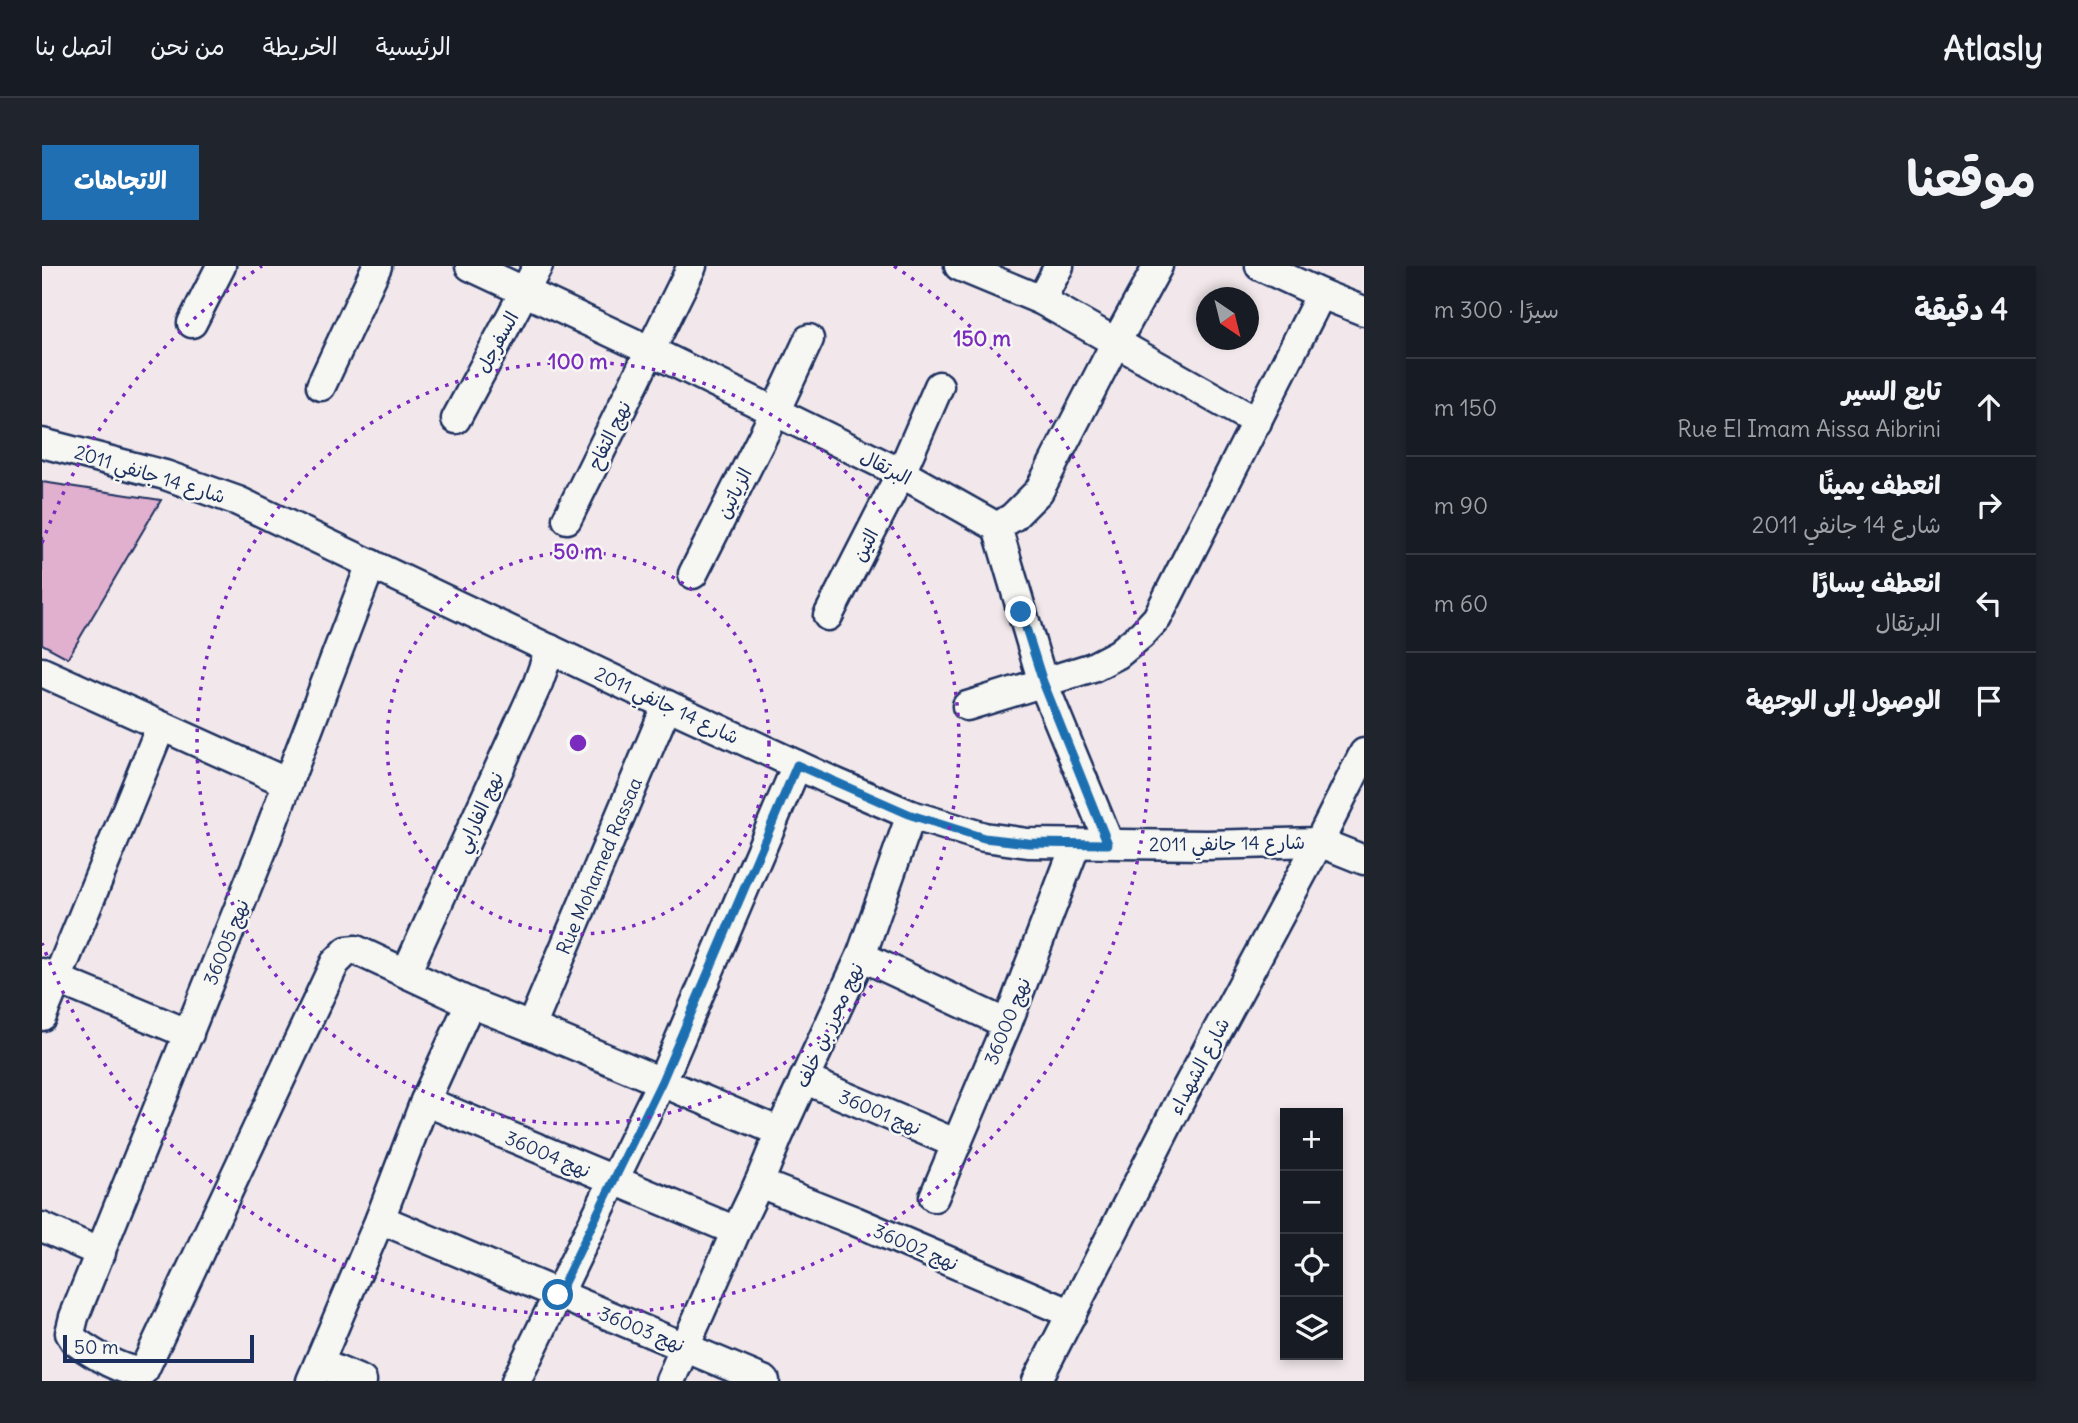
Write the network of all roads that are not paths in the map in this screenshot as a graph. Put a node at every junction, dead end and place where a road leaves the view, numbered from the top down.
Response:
1 (221, 266) edge
2 (377, 266) edge
3 (470, 266) edge
4 (538, 266) edge
5 (692, 266) edge
6 (959, 266) edge
7 (1059, 266) edge
8 (1158, 266) edge
9 (1260, 266) edge
10 (525, 292) junction
11 (1321, 294) junction
12 (1041, 300) junction
13 (1364, 311) edge
14 (192, 323) dead end
15 (809, 339) dead end
16 (1115, 344) junction
17 (651, 351) junction
18 (321, 386) dead end
19 (939, 386) dead end
20 (775, 412) junction
21 (456, 419) dead end
22 (1257, 422) junction
23 (42, 443) edge
24 (901, 473) junction
25 (567, 519) dead end
26 (997, 527) junction
27 (371, 564) junction
28 (693, 574) dead end
29 (828, 616) dead end
30 (550, 649) junction
31 (42, 672) edge
32 (1043, 682) junction
33 (667, 705) junction
34 (967, 706) dead end
35 (161, 726) junction
36 (1364, 754) edge
37 (797, 765) junction
38 (288, 783) junction
39 (911, 815) junction
40 (1319, 842) junction
41 (1076, 844) junction
42 (1108, 844) junction
43 (1364, 860) edge
44 (860, 956) junction
45 (406, 973) junction
46 (49, 976) edge
47 (470, 1003) junction
48 (42, 1016) edge
49 (1007, 1024) junction
50 (531, 1027) junction
51 (189, 1034) junction
52 (804, 1079) junction
53 (662, 1081) junction
54 (432, 1105) junction
55 (780, 1132) junction
56 (957, 1144) junction
57 (614, 1181) junction
58 (759, 1183) junction
59 (933, 1197) dead end
60 (380, 1219) junction
61 (42, 1227) edge
62 (736, 1231) junction
63 (101, 1253) junction
64 (558, 1295) junction
65 (1072, 1314) junction
66 (685, 1346) junction
67 (315, 1372) edge
68 (362, 1381) edge
69 (516, 1381) edge
70 (670, 1381) edge
71 (765, 1381) edge
72 (1037, 1381) edge

1 - 14 street
2 - 18 street
3 - 10 street, البرتقال
4 - 10 street, السفرجل
5 - 17 street, نهج التفاح
6 - 12 street
7 - 12 street
8 - 16 street
9 - 11 street
10 - 17 street, البرتقال
10 - 21 street, السفرجل
11 - 13 street
11 - 22 street
12 - 16 street
15 - 20 street, الزياتين
16 - 22 street
16 - 26 street
17 - 20 street, البرتقال
17 - 25 street, نهج التفاح
19 - 24 street, التين
20 - 24 street, البرتقال
20 - 28 street, الزياتين
22 - 32 street
23 - 27 street, شارع 14 جانفي 2011
24 - 26 street, البرتقال
24 - 29 street, التين
26 - 32 street
27 - 30 street, شارع 14 جانفي 2011
27 - 38 street, نهج 36005
30 - 33 street, شارع 14 جانفي 2011
30 - 45 street, نهج الفارابي
31 - 35 street
32 - 34 street
32 - 42 street
33 - 37 street, شارع 14 جانفي 2011
33 - 50 street, Rue Mohamed Rassaa
35 - 38 street
35 - 46 street
36 - 40 street, شارع الشهداء
37 - 39 street, شارع 14 جانفي 2011
37 - 53 street
38 - 51 street, نهج 36005
39 - 41 street, شارع 14 جانفي 2011
39 - 44 street, نهج محرز بن خلف
40 - 42 street, شارع 14 جانفي 2011
40 - 43 street
40 - 65 street, شارع الشهداء
41 - 42 street, شارع 14 جانفي 2011
41 - 49 street, نهج 36000
44 - 49 street
44 - 52 street, نهج محرز بن خلف
45 - 47 street
45 - 63 street, نهج 36005
46 - 48 street
46 - 51 street
47 - 50 street
47 - 54 street
49 - 56 street, نهج 36000
50 - 53 street
51 - 63 street, نهج 36005
52 - 55 street, نهج محرز بن خلف
52 - 56 street, نهج 36001
53 - 55 street
53 - 57 street
54 - 57 street, نهج 36004
54 - 60 street
55 - 58 street, نهج محرز بن خلف
56 - 59 street, نهج 36000
57 - 62 street, نهج 36004
57 - 64 street
58 - 62 street, نهج محرز بن خلف
58 - 65 street, نهج 36002
60 - 64 street, نهج 36003
60 - 67 street
61 - 63 street
62 - 66 street, نهج محرز بن خلف
64 - 66 street, نهج 36003
64 - 69 street
65 - 72 street, شارع الشهداء
66 - 70 street, نهج محرز بن خلف
66 - 71 street, نهج 36003
67 - 68 street

